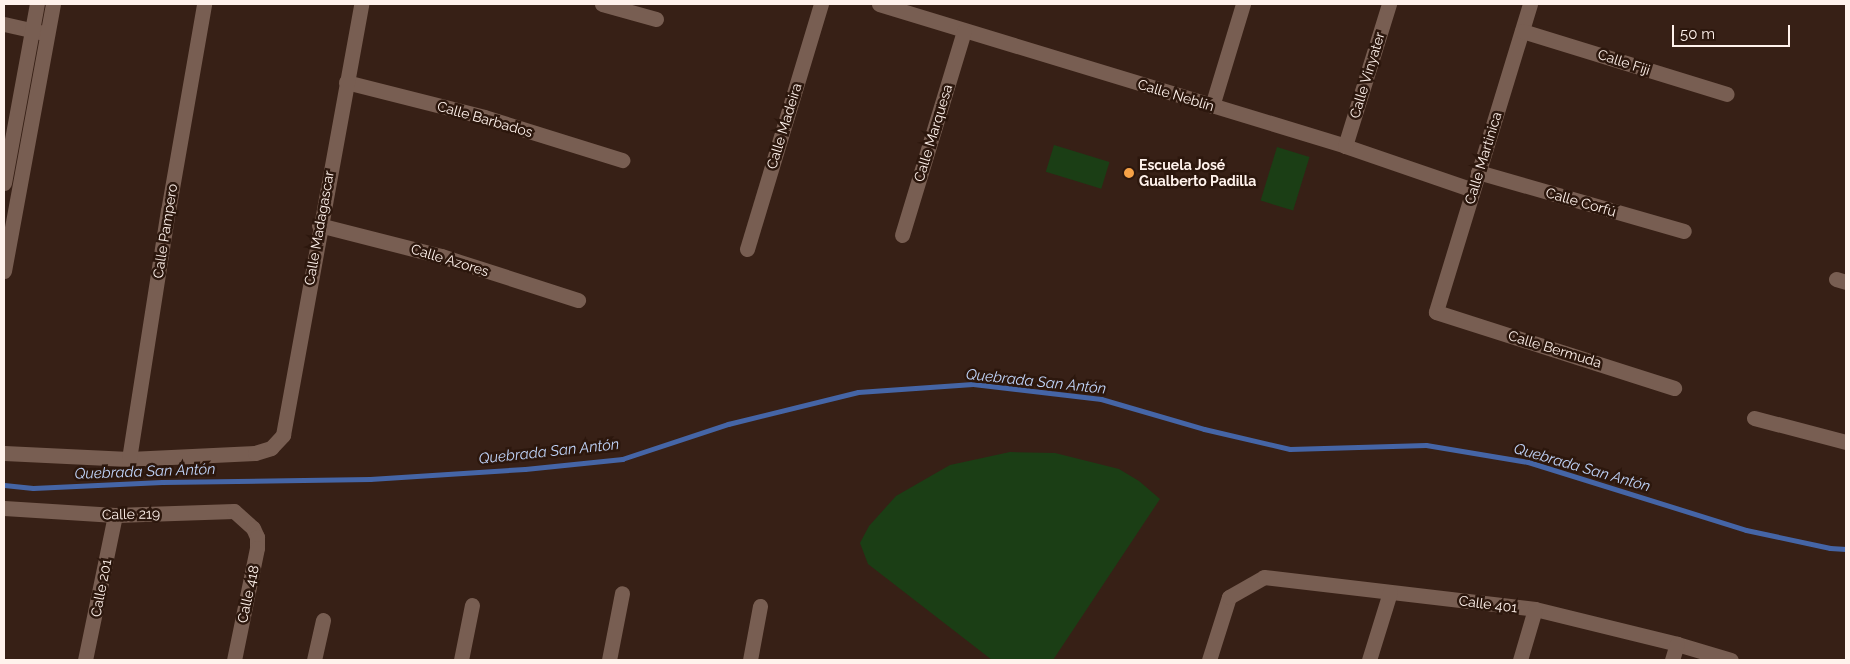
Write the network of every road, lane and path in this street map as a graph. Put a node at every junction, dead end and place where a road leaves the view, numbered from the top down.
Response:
1 (37, 4) edge
2 (53, 4) edge
3 (204, 4) edge
4 (361, 4) edge
5 (602, 4) edge
6 (821, 4) edge
7 (879, 4) edge
8 (1243, 4) edge
9 (1389, 4) edge
10 (1530, 4) edge
11 (656, 19) dead end
12 (4, 24) edge
13 (32, 30) junction
14 (964, 31) junction
15 (1522, 31) junction
16 (48, 34) junction
17 (346, 82) junction
18 (1726, 94) dead end
19 (1212, 106) junction
20 (1345, 146) junction
21 (622, 160) dead end
22 (1478, 172) junction
23 (4, 183) edge
24 (1473, 190) junction
25 (320, 224) junction
26 (1684, 231) dead end
27 (902, 235) dead end
28 (747, 249) dead end
29 (4, 271) edge
30 (578, 300) dead end
31 (1436, 312) joint
32 (1674, 388) dead end
33 (1754, 418) dead end
34 (1846, 442) edge
35 (4, 453) edge
36 (129, 459) junction
37 (4, 508) edge
38 (115, 515) junction
39 (253, 528) joint
40 (1390, 592) junction
41 (622, 593) dead end
42 (472, 606) dead end
43 (760, 606) dead end
44 (1535, 609) junction
45 (323, 620) dead end
46 (1677, 644) junction
47 (85, 660) edge
48 (234, 660) edge
49 (314, 660) edge
50 (461, 660) edge
51 (609, 660) edge
52 (750, 660) edge
53 (1209, 660) edge
54 (1369, 660) edge
55 (1520, 660) edge
56 (1672, 660) edge
57 (1731, 660) edge

1 - 13 street
2 - 16 street
3 - 36 street, Calle Pampero
4 - 17 street, Calle Madagascar
5 - 11 street
6 - 28 street, Calle Madeira
7 - 14 street, Calle Neblín
8 - 19 street
9 - 20 street, Calle Vinyater
10 - 15 street, Calle Martinica
12 - 13 street
13 - 16 street
13 - 23 street
14 - 19 street, Calle Neblín
14 - 27 street, Calle Marquesa
15 - 18 street, Calle Fiji
15 - 22 street, Calle Martinica
16 - 29 street
17 - 21 street, Calle Barbados
17 - 25 street, Calle Madagascar
19 - 20 street, Calle Neblín
20 - 24 street, Calle Neblín
22 - 24 street, Calle Martinica
22 - 26 street, Calle Corfú
24 - 31 street, Calle Martinica
25 - 30 street, Calle Azores
25 - 36 street, Calle Madagascar
31 - 32 street, Calle Bermuda
33 - 34 street
35 - 36 street
37 - 38 street, Calle 219
38 - 39 street, Calle 219
38 - 47 street, Calle 201
39 - 48 street, Calle 418
40 - 44 street, Calle 401
40 - 53 street, Calle 401
40 - 54 street
41 - 51 street
42 - 50 street
43 - 52 street
44 - 46 street, Calle 401
44 - 55 street
45 - 49 street
46 - 56 street
46 - 57 street, Calle 401

